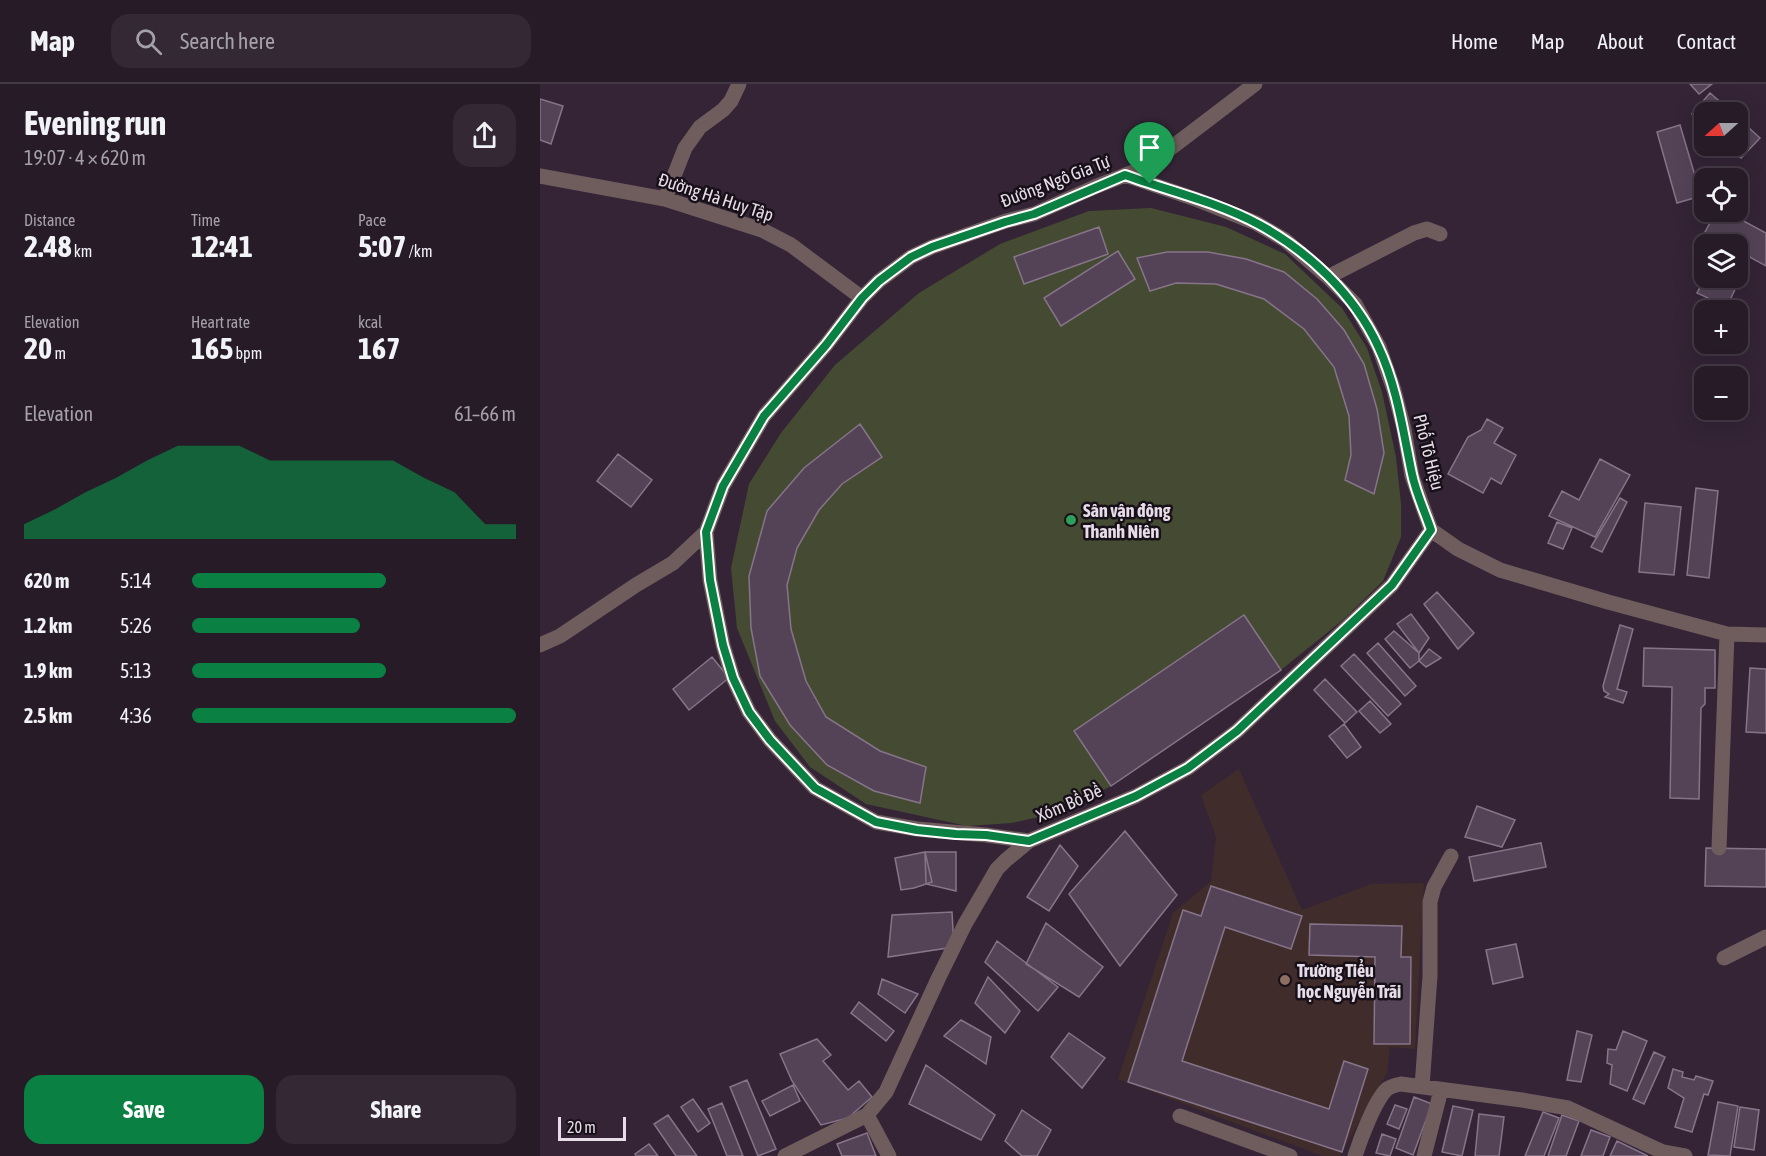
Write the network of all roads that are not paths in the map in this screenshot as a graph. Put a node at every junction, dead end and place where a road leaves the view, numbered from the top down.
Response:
1 (739, 84) edge
2 (1255, 84) edge
3 (1125, 175) junction
4 (540, 176) edge
5 (665, 199) junction
6 (1440, 234) dead end
7 (1328, 277) junction
8 (862, 298) junction
9 (1431, 530) junction
10 (706, 532) junction
11 (1727, 634) junction
12 (1766, 635) edge
13 (540, 645) edge
14 (1029, 841) junction
15 (1719, 848) dead end
16 (1451, 856) dead end
17 (1766, 937) edge
18 (1724, 958) dead end
19 (1422, 1087) junction
20 (1441, 1090) junction
21 (867, 1115) junction
22 (1180, 1116) dead end
23 (785, 1156) edge
24 (889, 1156) edge
25 (1290, 1156) edge
26 (1355, 1156) edge
27 (1424, 1156) edge
28 (1684, 1156) edge

1 - 5 street
2 - 3 street, Đường Ngô Gia Tự
3 - 7 street, Phố Tô Hiệu
3 - 8 street, Đường Ngô Gia Tự
4 - 5 street, Đường Hà Huy Tập
5 - 8 street, Đường Hà Huy Tập
6 - 7 street
7 - 9 street, Phố Tô Hiệu
8 - 10 street, Đường Ngô Gia Tự
9 - 11 street
9 - 14 street, Xóm Bồ Đề
10 - 13 street
10 - 14 street
11 - 12 street
11 - 15 street
14 - 21 street, Xóm Bồ Đề
16 - 19 street
17 - 18 street
19 - 20 street
19 - 26 street
20 - 27 street
20 - 28 street
21 - 23 street, Xóm Bồ Đề
21 - 24 street
22 - 25 street

